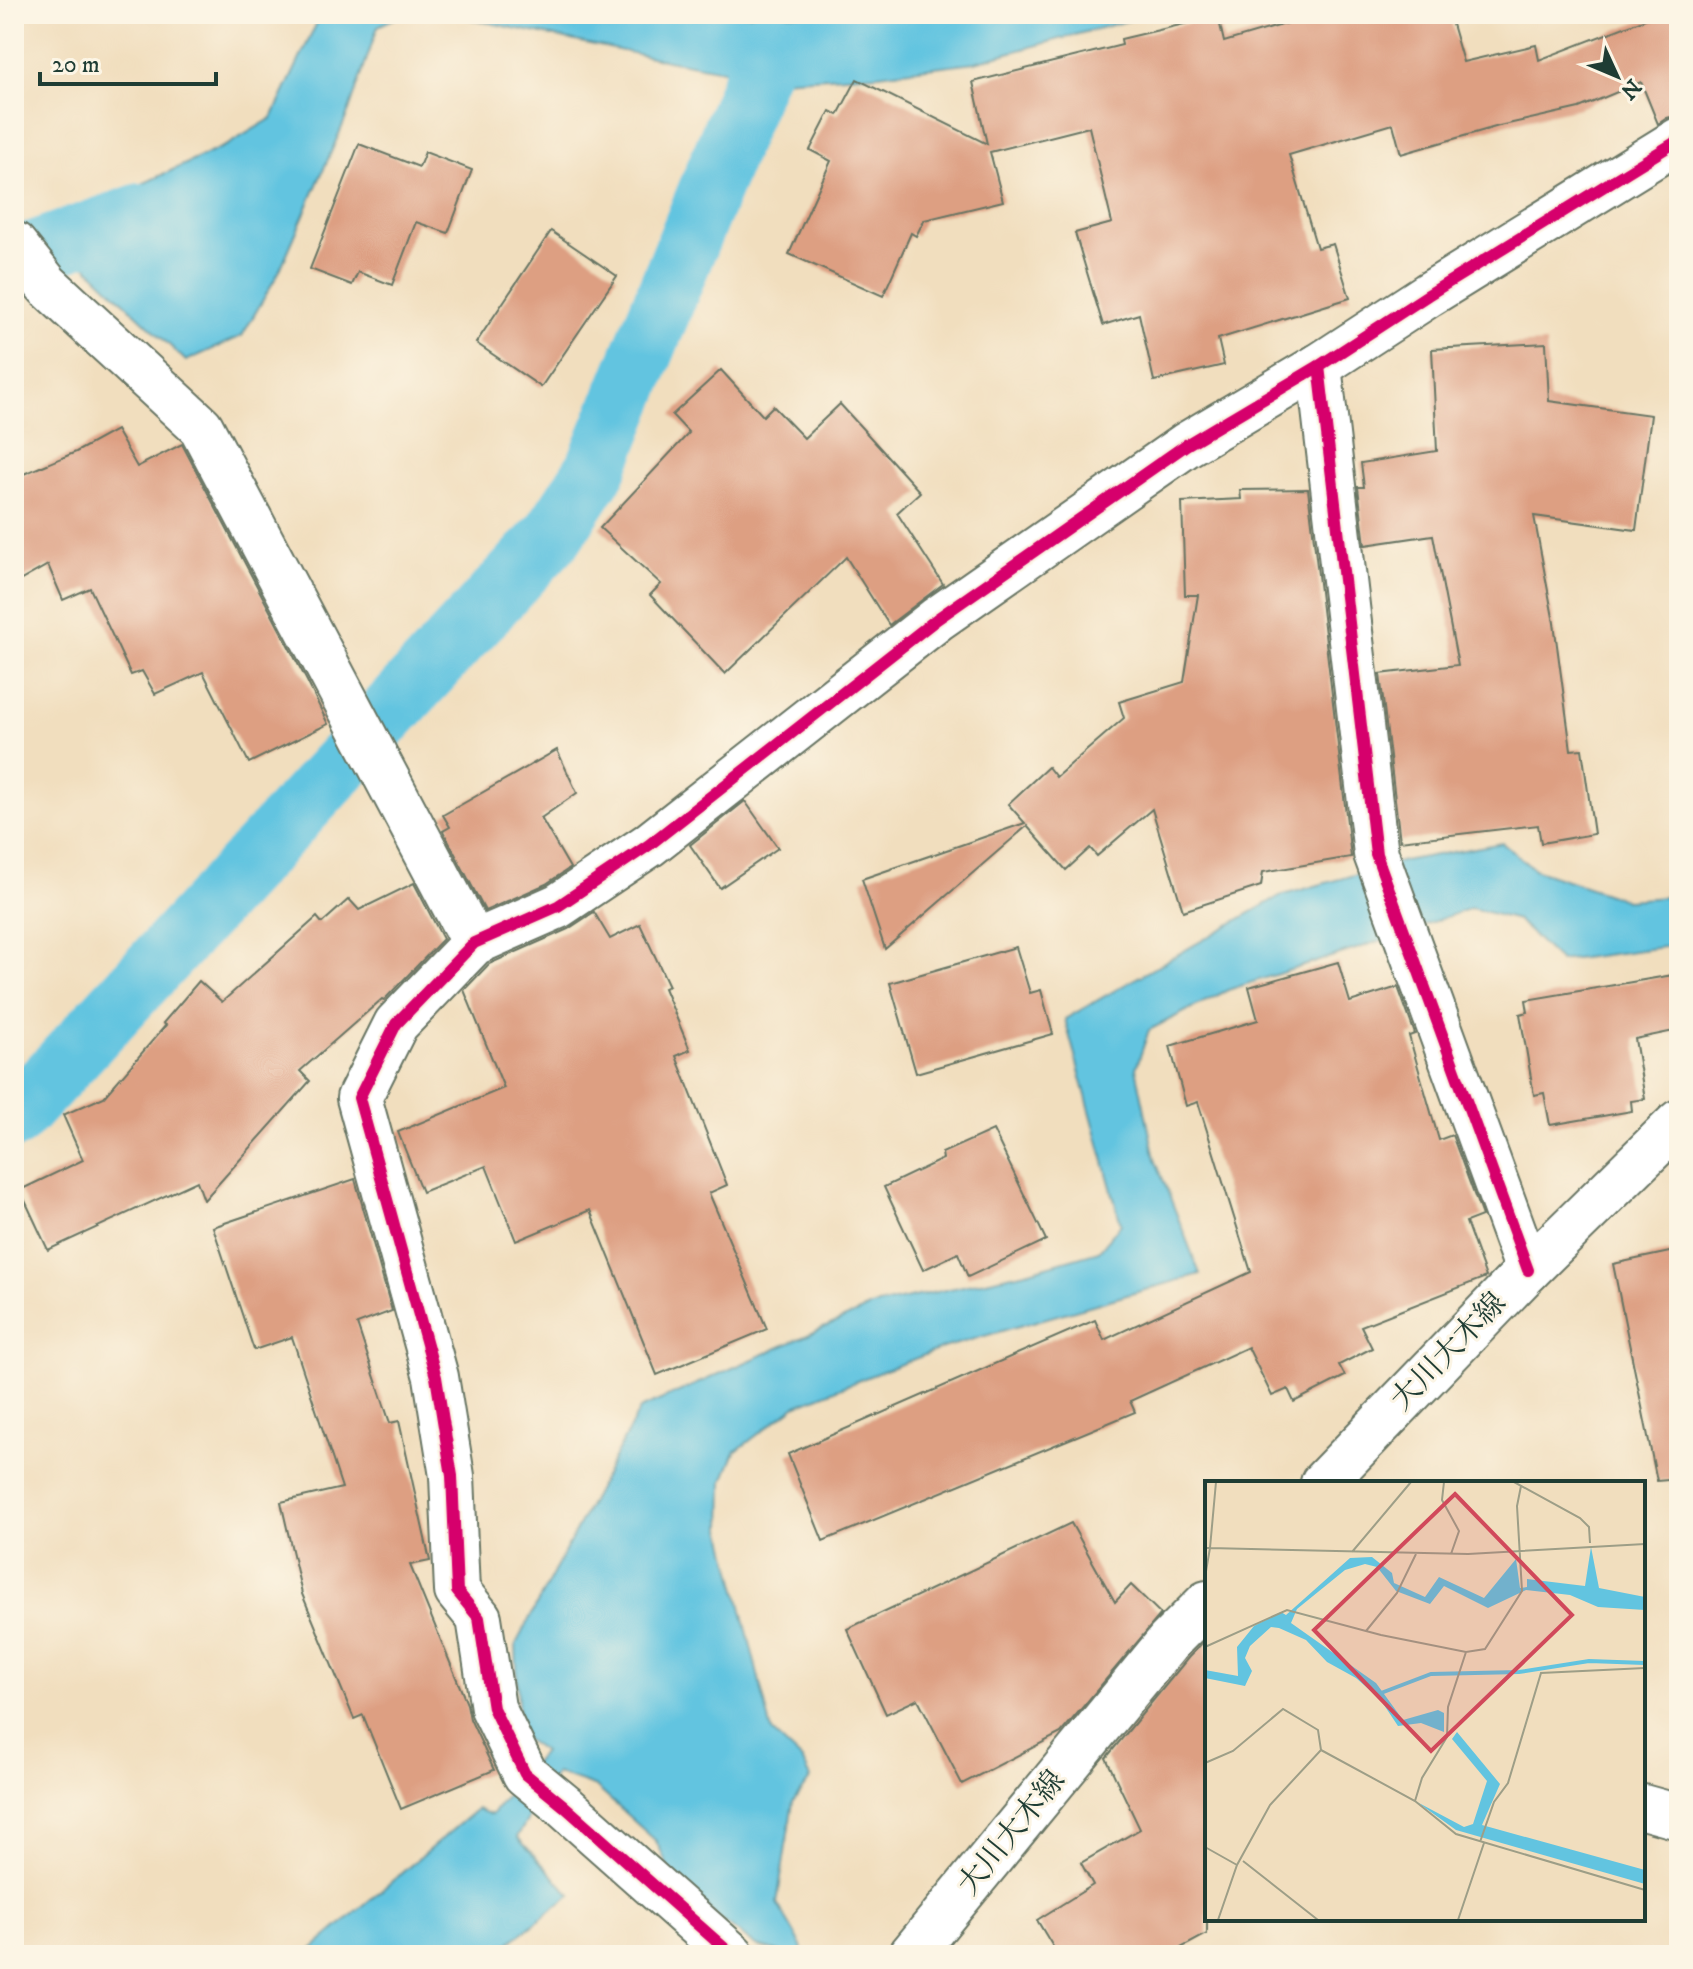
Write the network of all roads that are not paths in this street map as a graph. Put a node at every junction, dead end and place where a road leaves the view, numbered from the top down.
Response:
1 (1679, 140) edge
2 (14, 244) edge
3 (1319, 366) junction
4 (474, 943) junction
5 (1679, 1122) edge
6 (1528, 1270) junction
7 (1325, 1481) edge
8 (1205, 1605) edge
9 (1645, 1808) edge
10 (1679, 1817) edge
11 (732, 1955) edge
12 (911, 1955) edge

1 - 3 street
2 - 4 street
3 - 4 street
3 - 6 street
4 - 11 street
5 - 6 street, 大川大木線
6 - 7 street, 大川大木線
8 - 12 street, 大川大木線
9 - 10 street

